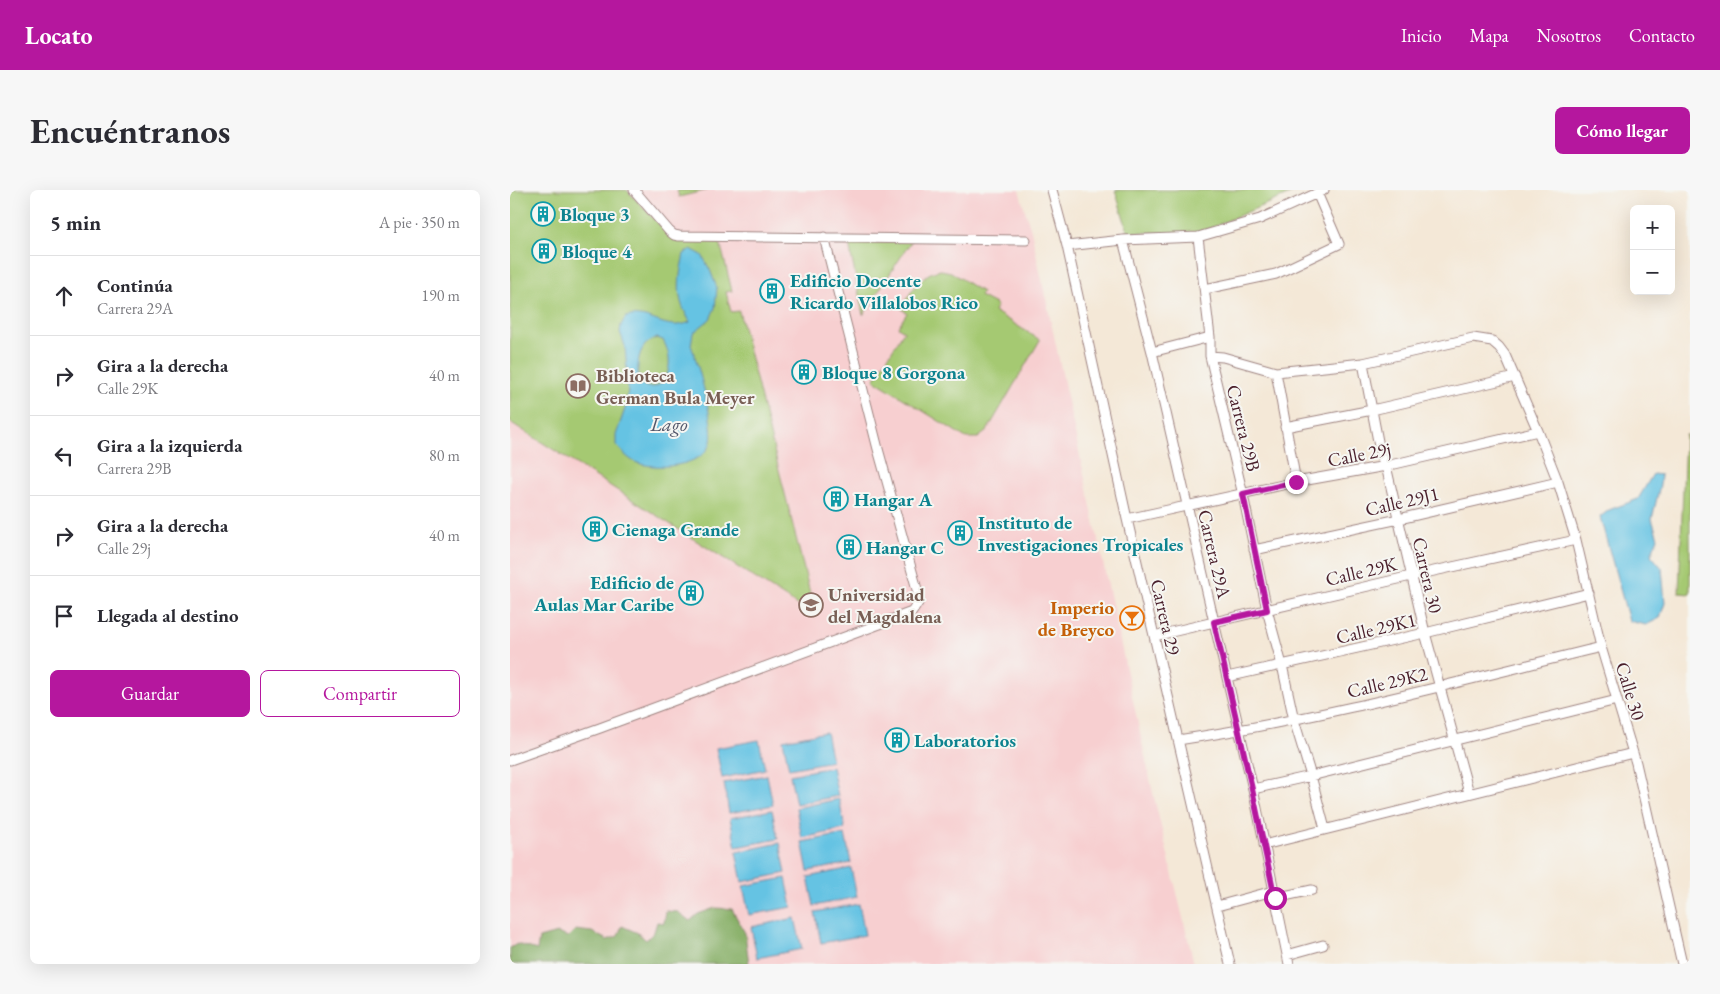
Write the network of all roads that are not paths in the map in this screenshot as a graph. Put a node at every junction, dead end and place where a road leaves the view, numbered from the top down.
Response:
1 (634, 190) edge
2 (1052, 190) edge
3 (1320, 192) edge
4 (824, 237) junction
5 (1198, 237) junction
6 (1026, 240) dead end
7 (1123, 240) junction
8 (1067, 246) junction
9 (1205, 289) junction
10 (1210, 337) junction
11 (1152, 352) junction
12 (1210, 356) junction
13 (1363, 363) junction
14 (1276, 372) junction
15 (1515, 377) junction
16 (1372, 410) junction
17 (1285, 427) junction
18 (1538, 431) junction
19 (1386, 466) junction
20 (1296, 482) junction
21 (1558, 482) junction
22 (1243, 494) junction
23 (1187, 506) junction
24 (1127, 519) junction
25 (1399, 519) junction
26 (1576, 540) junction
27 (1254, 550) junction
28 (1411, 576) junction
29 (1589, 593) junction
30 (1267, 610) junction
31 (1214, 622) junction
32 (1425, 633) junction
33 (1154, 636) junction
34 (1601, 647) junction
35 (1282, 665) junction
36 (1227, 677) junction
37 (1440, 686) junction
38 (1617, 700) junction
39 (1294, 720) junction
40 (1239, 731) junction
41 (1178, 740) junction
42 (1456, 740) junction
43 (1633, 753) junction
44 (510, 760) edge
45 (1311, 776) junction
46 (1252, 789) junction
47 (1469, 793) junction
48 (1325, 829) junction
49 (1264, 845) junction
50 (1312, 890) dead end
51 (1274, 894) junction
52 (1217, 906) junction
53 (1323, 945) dead end
54 (1288, 959) edge
55 (1230, 964) edge
56 (1682, 964) edge

1 - 4 street
2 - 8 street, Carrera 29
3 - 5 street
3 - 9 street
4 - 6 street
4 - 44 street
5 - 7 street
5 - 9 street, Carrera 29B
7 - 8 street
7 - 11 street, Carrera 29A
8 - 24 street, Carrera 29
9 - 10 street, Carrera 29B
10 - 11 street
10 - 12 street, Carrera 29B
11 - 23 street, Carrera 29A
12 - 14 street
12 - 22 street, Carrera 29B
13 - 14 street, Calle 30
13 - 15 street, Calle 30
13 - 16 street, Carrera 30
14 - 17 street
15 - 16 street
15 - 18 street, Calle 30
16 - 17 street
16 - 19 street, Carrera 30
17 - 20 street
18 - 19 street, Calle 29j
18 - 21 street, Calle 30
19 - 20 street, Calle 29j
19 - 25 street, Carrera 30
20 - 22 street, Calle 29j
21 - 25 street, Calle 29J1
21 - 26 street, Calle 30
22 - 23 street, Calle 29j
22 - 27 street, Carrera 29B
23 - 24 street, Calle 29j
23 - 31 street, Carrera 29A
24 - 33 street, Carrera 29
25 - 27 street, Calle 29J1
25 - 28 street, Carrera 30
26 - 28 street, Calle 29K
26 - 29 street, Calle 30
27 - 30 street, Carrera 29B
28 - 30 street, Calle 29K
28 - 32 street, Carrera 30
29 - 32 street, Calle 29K1
29 - 34 street, Calle 30
30 - 31 street, Calle 29K
30 - 35 street, Carrera 29B
31 - 33 street, Calle 29K
31 - 36 street, Carrera 29A
32 - 35 street, Calle 29K1
32 - 37 street, Carrera 30
33 - 41 street, Carrera 29
34 - 37 street, Calle 29K2
34 - 38 street, Calle 30
35 - 36 street, Calle 29K1
35 - 39 street, Carrera 29B
36 - 40 street, Carrera 29A
37 - 39 street, Calle 29K2
37 - 42 street, Carrera 30
38 - 42 street
38 - 43 street, Calle 30
39 - 40 street, Calle 29K2
39 - 45 street, Carrera 29B
40 - 41 street, Calle 29K2
40 - 46 street, Carrera 29A
41 - 52 street, Carrera 29
42 - 45 street
42 - 47 street, Carrera 30
43 - 47 street
43 - 56 street, Calle 30
45 - 46 street
45 - 48 street, Carrera 29B
46 - 49 street, Carrera 29A
47 - 48 street
48 - 49 street
49 - 51 street, Carrera 29A
50 - 51 street
51 - 52 street
51 - 54 street, Carrera 29A
52 - 55 street, Carrera 29
53 - 54 street

